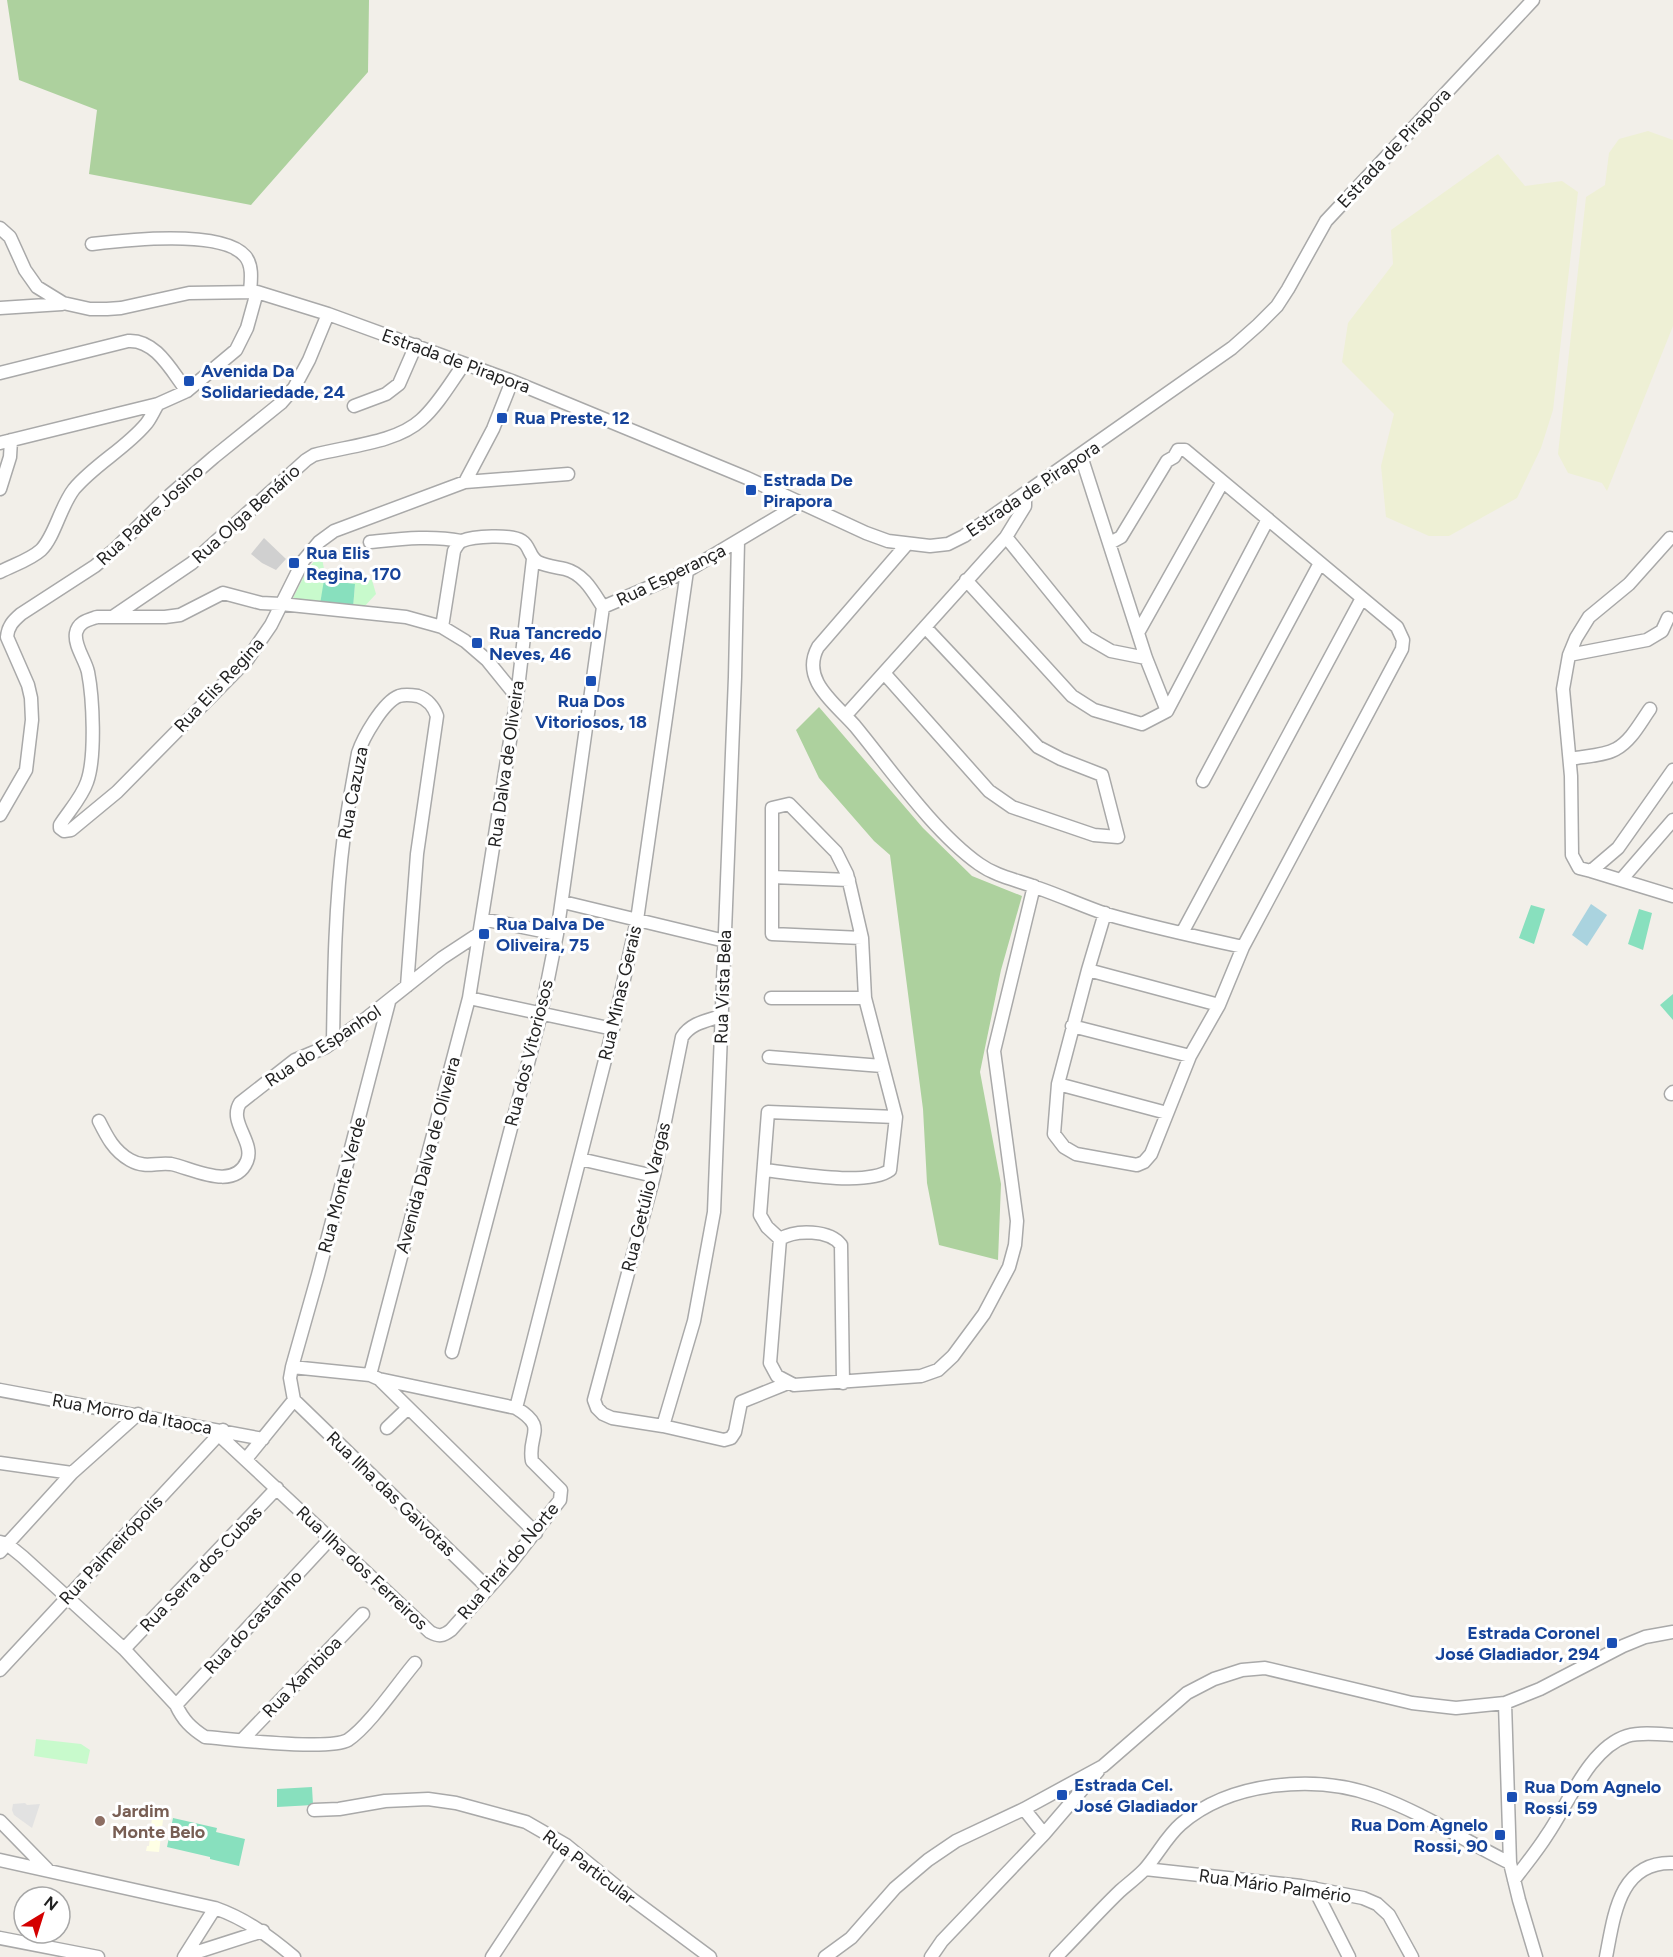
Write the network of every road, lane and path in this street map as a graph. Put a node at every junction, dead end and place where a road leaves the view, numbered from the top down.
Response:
1 (1533, 0) edge
2 (0, 228) edge
3 (92, 244) dead end
4 (253, 292) junction
5 (63, 303) junction
6 (0, 308) edge
7 (328, 314) junction
8 (417, 345) junction
9 (464, 364) junction
10 (0, 373) edge
11 (512, 381) junction
12 (188, 391) junction
13 (158, 404) junction
14 (354, 406) dead end
15 (5, 442) edge
16 (1081, 456) junction
17 (568, 474) dead end
18 (465, 482) junction
19 (1222, 483) junction
20 (0, 489) edge
21 (1025, 494) junction
22 (801, 503) junction
23 (1268, 519) junction
24 (1006, 537) junction
25 (1670, 538) dead end
26 (461, 541) junction
27 (738, 541) junction
28 (370, 542) dead end
29 (1110, 543) junction
30 (907, 544) junction
31 (533, 559) junction
32 (1320, 563) junction
33 (687, 571) junction
34 (0, 572) edge
35 (966, 580) junction
36 (1362, 598) junction
37 (281, 604) junction
38 (603, 607) junction
39 (114, 616) junction
40 (1668, 618) dead end
41 (442, 627) junction
42 (925, 627) junction
43 (1139, 631) junction
44 (1569, 655) junction
45 (1146, 658) junction
46 (884, 673) junction
47 (517, 697) junction
48 (1650, 710) dead end
49 (1167, 711) junction
50 (846, 715) junction
51 (1570, 759) junction
52 (1673, 770) edge
53 (1203, 781) dead end
54 (0, 815) edge
55 (1673, 820) edge
56 (1591, 871) junction
57 (772, 877) junction
58 (849, 880) junction
59 (1621, 880) junction
60 (1034, 886) junction
61 (1673, 896) edge
62 (563, 902) junction
63 (1105, 913) junction
64 (482, 919) junction
65 (637, 920) junction
66 (480, 933) junction
67 (1182, 933) junction
68 (557, 934) junction
69 (861, 938) junction
70 (725, 941) junction
71 (1243, 947) junction
72 (1088, 970) junction
73 (407, 986) junction
74 (469, 998) junction
75 (771, 998) dead end
76 (865, 998) junction
77 (390, 1002) junction
78 (1219, 1005) junction
79 (540, 1014) junction
80 (721, 1016) junction
81 (1072, 1026) junction
82 (613, 1029) junction
83 (333, 1042) junction
84 (1190, 1056) junction
85 (769, 1058) dead end
86 (882, 1066) junction
87 (1058, 1084) junction
88 (1167, 1113) junction
89 (896, 1117) junction
90 (99, 1121) dead end
91 (580, 1159) junction
92 (764, 1170) junction
93 (654, 1176) junction
94 (780, 1239) junction
95 (452, 1352) dead end
96 (292, 1367) junction
97 (374, 1377) junction
98 (788, 1383) junction
99 (843, 1383) junction
100 (0, 1390) edge
101 (294, 1400) junction
102 (408, 1408) junction
103 (516, 1408) junction
104 (138, 1414) junction
105 (663, 1426) junction
106 (387, 1428) dead end
107 (221, 1432) junction
108 (263, 1439) junction
109 (246, 1459) junction
110 (0, 1462) edge
111 (72, 1473) junction
112 (277, 1488) junction
113 (536, 1533) junction
114 (330, 1539) junction
115 (2, 1546) edge
116 (488, 1588) junction
117 (66, 1597) junction
118 (363, 1614) dead end
119 (451, 1630) joint
120 (1673, 1632) edge
121 (124, 1649) junction
122 (415, 1663) dead end
123 (0, 1670) edge
124 (1504, 1703) junction
125 (176, 1705) junction
126 (1673, 1735) edge
127 (242, 1740) junction
128 (1103, 1766) junction
129 (1024, 1809) junction
130 (314, 1810) dead end
131 (0, 1821) edge
132 (1044, 1834) junction
133 (566, 1845) junction
134 (0, 1860) edge
135 (1510, 1863) junction
136 (1673, 1863) edge
137 (48, 1869) junction
138 (1145, 1869) junction
139 (1515, 1880) junction
140 (1314, 1888) junction
141 (215, 1908) junction
142 (263, 1931) junction
143 (0, 1938) edge
144 (98, 1957) edge
145 (184, 1957) edge
146 (294, 1957) edge
147 (492, 1957) edge
148 (710, 1957) edge
149 (825, 1957) edge
150 (931, 1957) edge
151 (1056, 1957) edge
152 (1349, 1957) edge
153 (1412, 1957) edge
154 (1536, 1957) edge
155 (1606, 1957) edge

1 - 16 street, Estrada de Pirapora
2 - 5 street, Estrada de Pirapora
3 - 4 street
4 - 5 street, Estrada de Pirapora
4 - 7 street, Estrada de Pirapora
4 - 12 street
5 - 6 street
7 - 8 street, Estrada de Pirapora
7 - 54 street, Rua Padre Josino
8 - 9 street, Estrada de Pirapora
8 - 14 street
9 - 11 street, Estrada de Pirapora
9 - 39 street, Rua Olga Benário
10 - 12 street
11 - 18 street
11 - 22 street, Estrada de Pirapora
12 - 13 street
13 - 15 street
13 - 34 street
15 - 20 street
16 - 21 street, Estrada de Pirapora
16 - 29 street
17 - 18 street, Rua Elis Regina
18 - 37 street, Rua Elis Regina
19 - 23 street
19 - 29 street
19 - 43 street
21 - 24 street
21 - 30 street, Estrada de Pirapora
22 - 27 street
22 - 30 street, Estrada de Pirapora
23 - 32 street
23 - 49 street
24 - 35 street
24 - 45 street
25 - 44 street
26 - 28 street
26 - 31 street
26 - 41 street
27 - 33 street, Rua Esperança
27 - 70 street, Rua Vista Bela
29 - 43 street
30 - 50 street
31 - 38 street
31 - 47 street, Rua Dalva de Oliveira
32 - 36 street
32 - 53 street
33 - 38 street, Rua Esperança
33 - 65 street, Rua Minas Gerais
35 - 42 street
35 - 49 street
36 - 67 street
36 - 71 street
37 - 39 street
37 - 39 street, Rua Elis Regina
37 - 41 street
38 - 62 street, Rua dos Vitoriosos
40 - 44 street
41 - 47 street
42 - 46 street
42 - 46 street
43 - 45 street
44 - 51 street
45 - 49 street
46 - 50 street
47 - 64 street, Rua Dalva de Oliveira
48 - 51 street
50 - 60 street
51 - 56 street
52 - 56 street
55 - 59 street
56 - 59 street
57 - 58 street
57 - 58 street
57 - 69 street
58 - 69 street
59 - 61 street
60 - 63 street
60 - 99 street
62 - 65 street
62 - 68 street, Rua dos Vitoriosos
63 - 67 street
63 - 72 street
64 - 66 street, Rua Dalva de Oliveira
64 - 68 street
65 - 70 street
65 - 82 street, Rua Minas Gerais
66 - 73 street, Rua do Espanhol
66 - 74 street, Avenida Dalva de Oliveira
67 - 71 street
68 - 79 street, Rua dos Vitoriosos
69 - 76 street
70 - 80 street, Rua Vista Bela
71 - 78 street
72 - 78 street
72 - 81 street
73 - 77 street, Rua do Espanhol
73 - 83 street, Rua Cazuza
74 - 79 street
74 - 97 street, Avenida Dalva de Oliveira
75 - 76 street
76 - 86 street
77 - 83 street, Rua do Espanhol
77 - 96 street, Rua Monte Verde
78 - 84 street
79 - 82 street
79 - 95 street, Rua dos Vitoriosos
80 - 93 street, Rua Getúlio Vargas
80 - 105 street, Rua Vista Bela
81 - 84 street
81 - 87 street
82 - 91 street, Rua Minas Gerais
83 - 90 street, Rua do Espanhol
84 - 88 street
85 - 86 street
86 - 89 street
87 - 88 street
87 - 88 street
89 - 92 street
89 - 92 street
91 - 93 street
91 - 103 street, Rua Minas Gerais
92 - 94 street
93 - 105 street, Rua Getúlio Vargas
94 - 98 street
94 - 99 street
96 - 97 street
96 - 101 street, Rua Monte Verde
97 - 102 street
97 - 103 street
98 - 99 street
98 - 105 street
100 - 104 street, Rua Morro da Itaoca
101 - 108 street
101 - 116 street, Rua Ilha das Gaivotas
102 - 106 street
102 - 113 street
103 - 113 street, Rua Piraí do Norte
104 - 107 street, Rua Morro da Itaoca
104 - 111 street
107 - 108 street, Rua Morro da Itaoca
107 - 109 street, Rua Ilha dos Ferreiros
107 - 117 street, Rua Palmeirópolis
108 - 109 street
109 - 112 street, Rua Ilha dos Ferreiros
110 - 111 street
111 - 115 street
112 - 114 street, Rua Ilha dos Ferreiros
112 - 121 street, Rua Serra dos Cubas
113 - 116 street, Rua Piraí do Norte
114 - 119 street, Rua Ilha dos Ferreiros
114 - 125 street, Rua do castanho
115 - 117 street
116 - 119 street, Rua Piraí do Norte
117 - 121 street
117 - 123 street, Rua Palmeirópolis
118 - 127 street, Rua Xambioa
120 - 124 street
121 - 125 street
122 - 127 street
124 - 128 street
124 - 135 street
125 - 127 street
126 - 139 street
128 - 129 street
128 - 132 street
129 - 132 street
129 - 149 street
130 - 133 street, Rua Particular
131 - 137 street
132 - 150 street
133 - 147 street
133 - 148 street, Rua Particular
134 - 137 street
135 - 138 street
135 - 139 street
136 - 155 street
137 - 141 street
138 - 140 street, Rua Mário Palmério
138 - 151 street
139 - 154 street
140 - 152 street
140 - 153 street, Rua Mário Palmério
141 - 142 street
141 - 145 street
142 - 145 street
142 - 146 street
143 - 144 street

